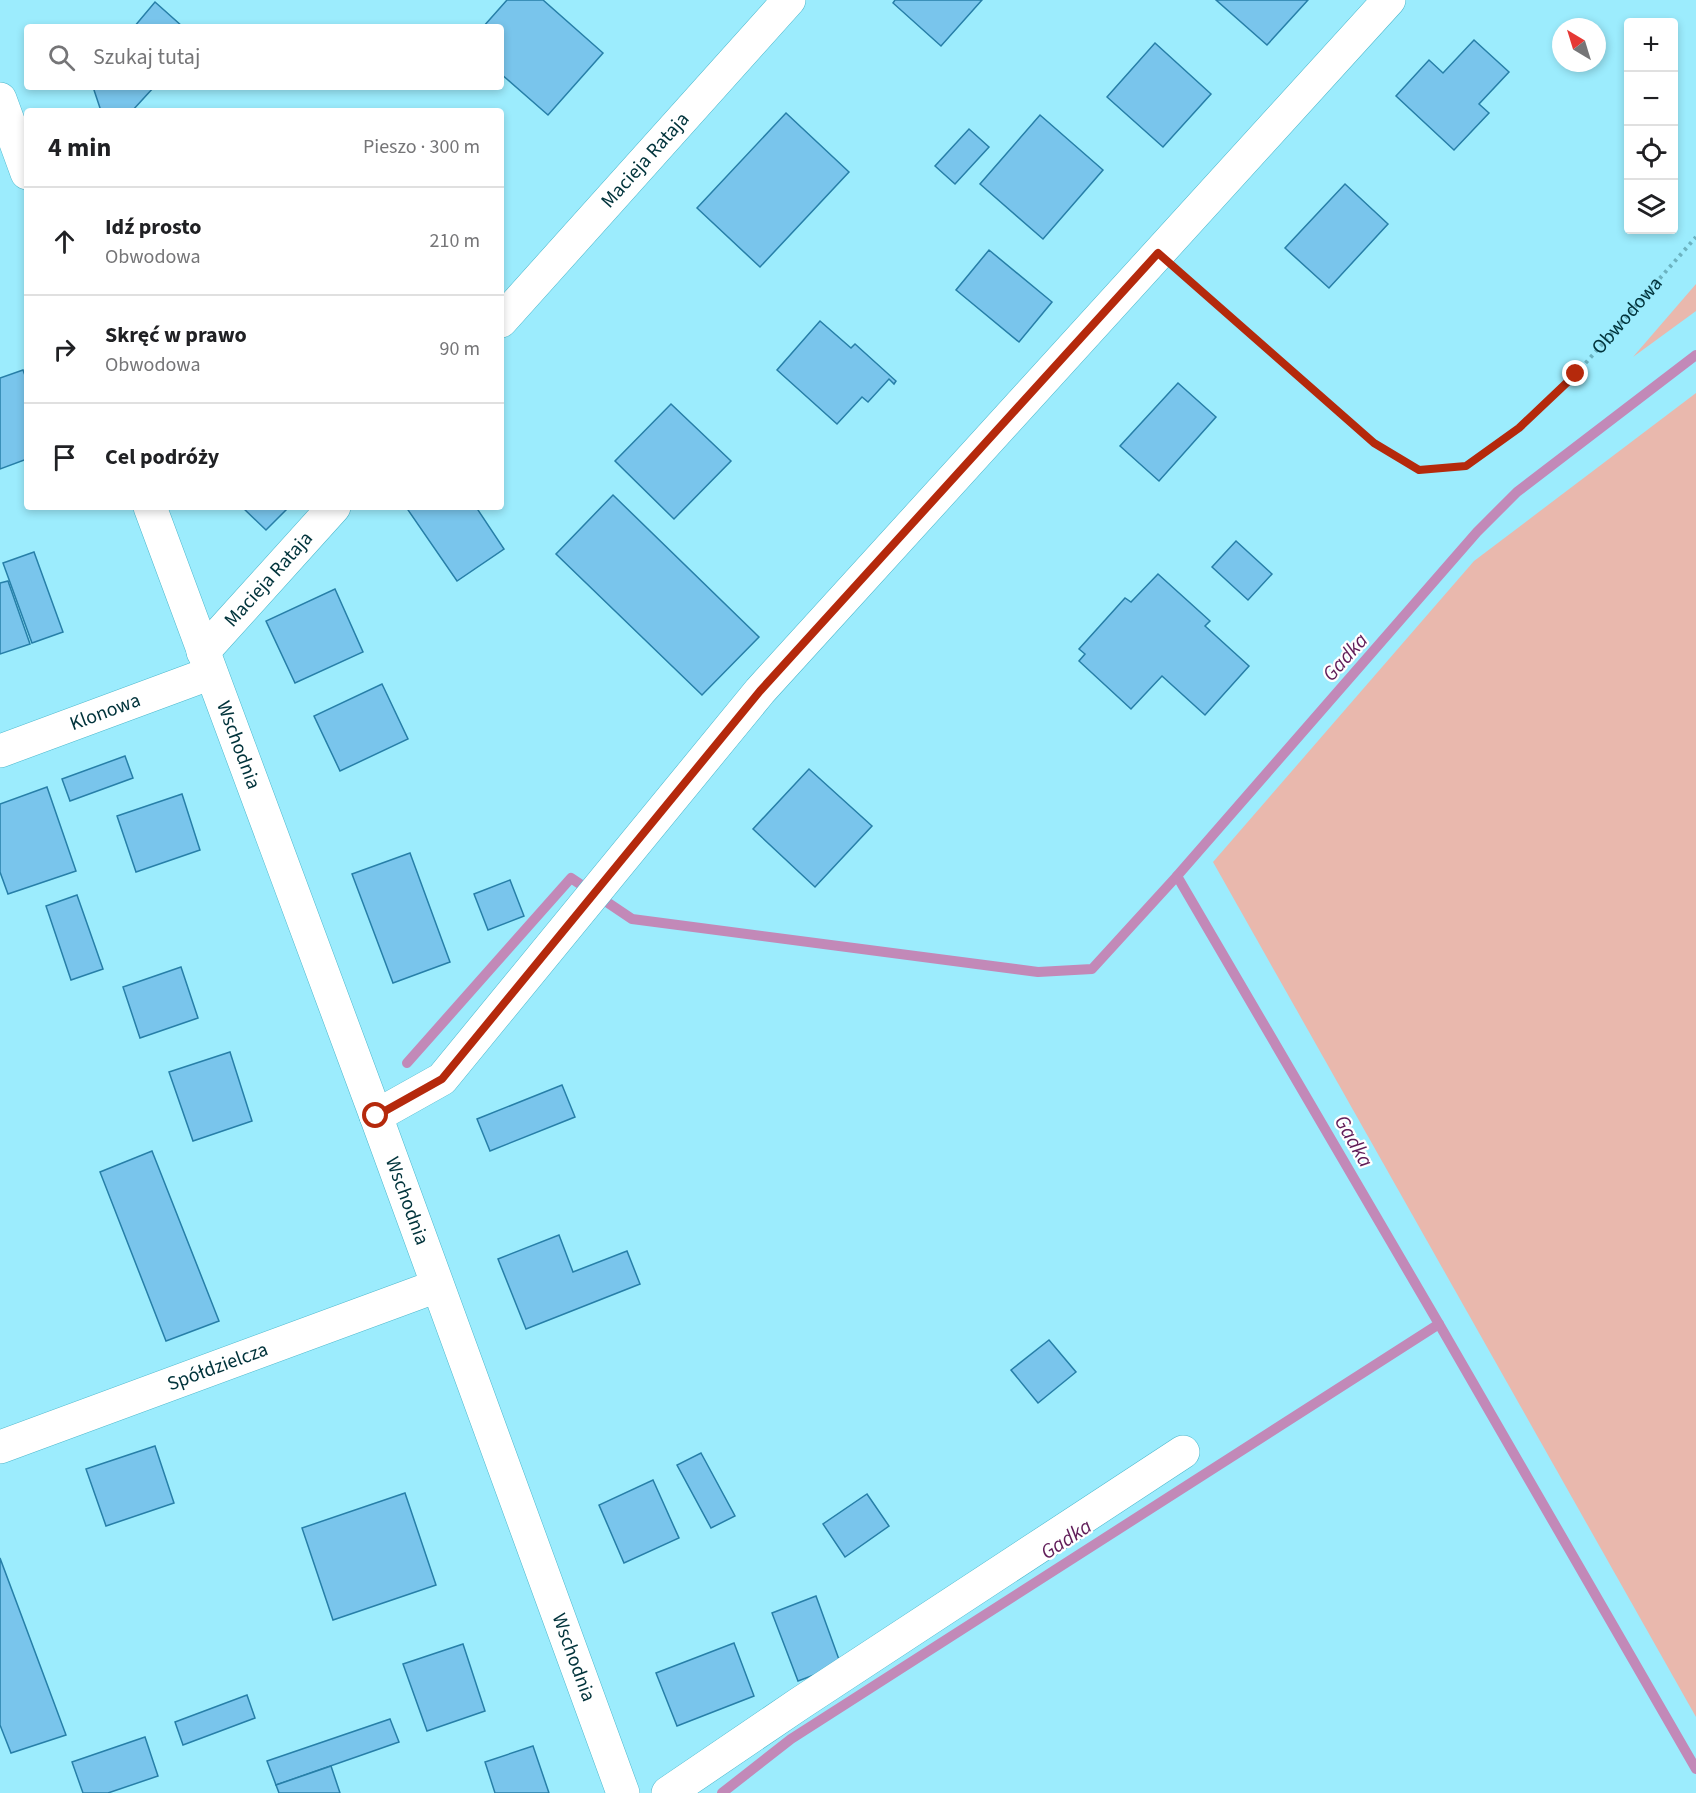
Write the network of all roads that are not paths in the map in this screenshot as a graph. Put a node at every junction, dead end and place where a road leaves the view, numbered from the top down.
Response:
1 (789, 0) edge
2 (1389, 0) edge
3 (0, 99) edge
4 (24, 165) edge
5 (504, 318) edge
6 (151, 510) edge
7 (332, 510) edge
8 (207, 663) junction
9 (0, 751) edge
10 (376, 1116) junction
11 (437, 1286) junction
12 (0, 1447) edge
13 (1183, 1452) dead end
14 (623, 1793) edge
15 (668, 1793) edge

1 - 5 street, Macieja Rataja
2 - 10 street
3 - 4 street
6 - 8 street, Wschodnia
7 - 8 street, Macieja Rataja
8 - 9 street, Klonowa
8 - 10 street, Wschodnia
10 - 11 street, Wschodnia
11 - 12 street, Spółdzielcza
11 - 14 street, Wschodnia
13 - 15 street

